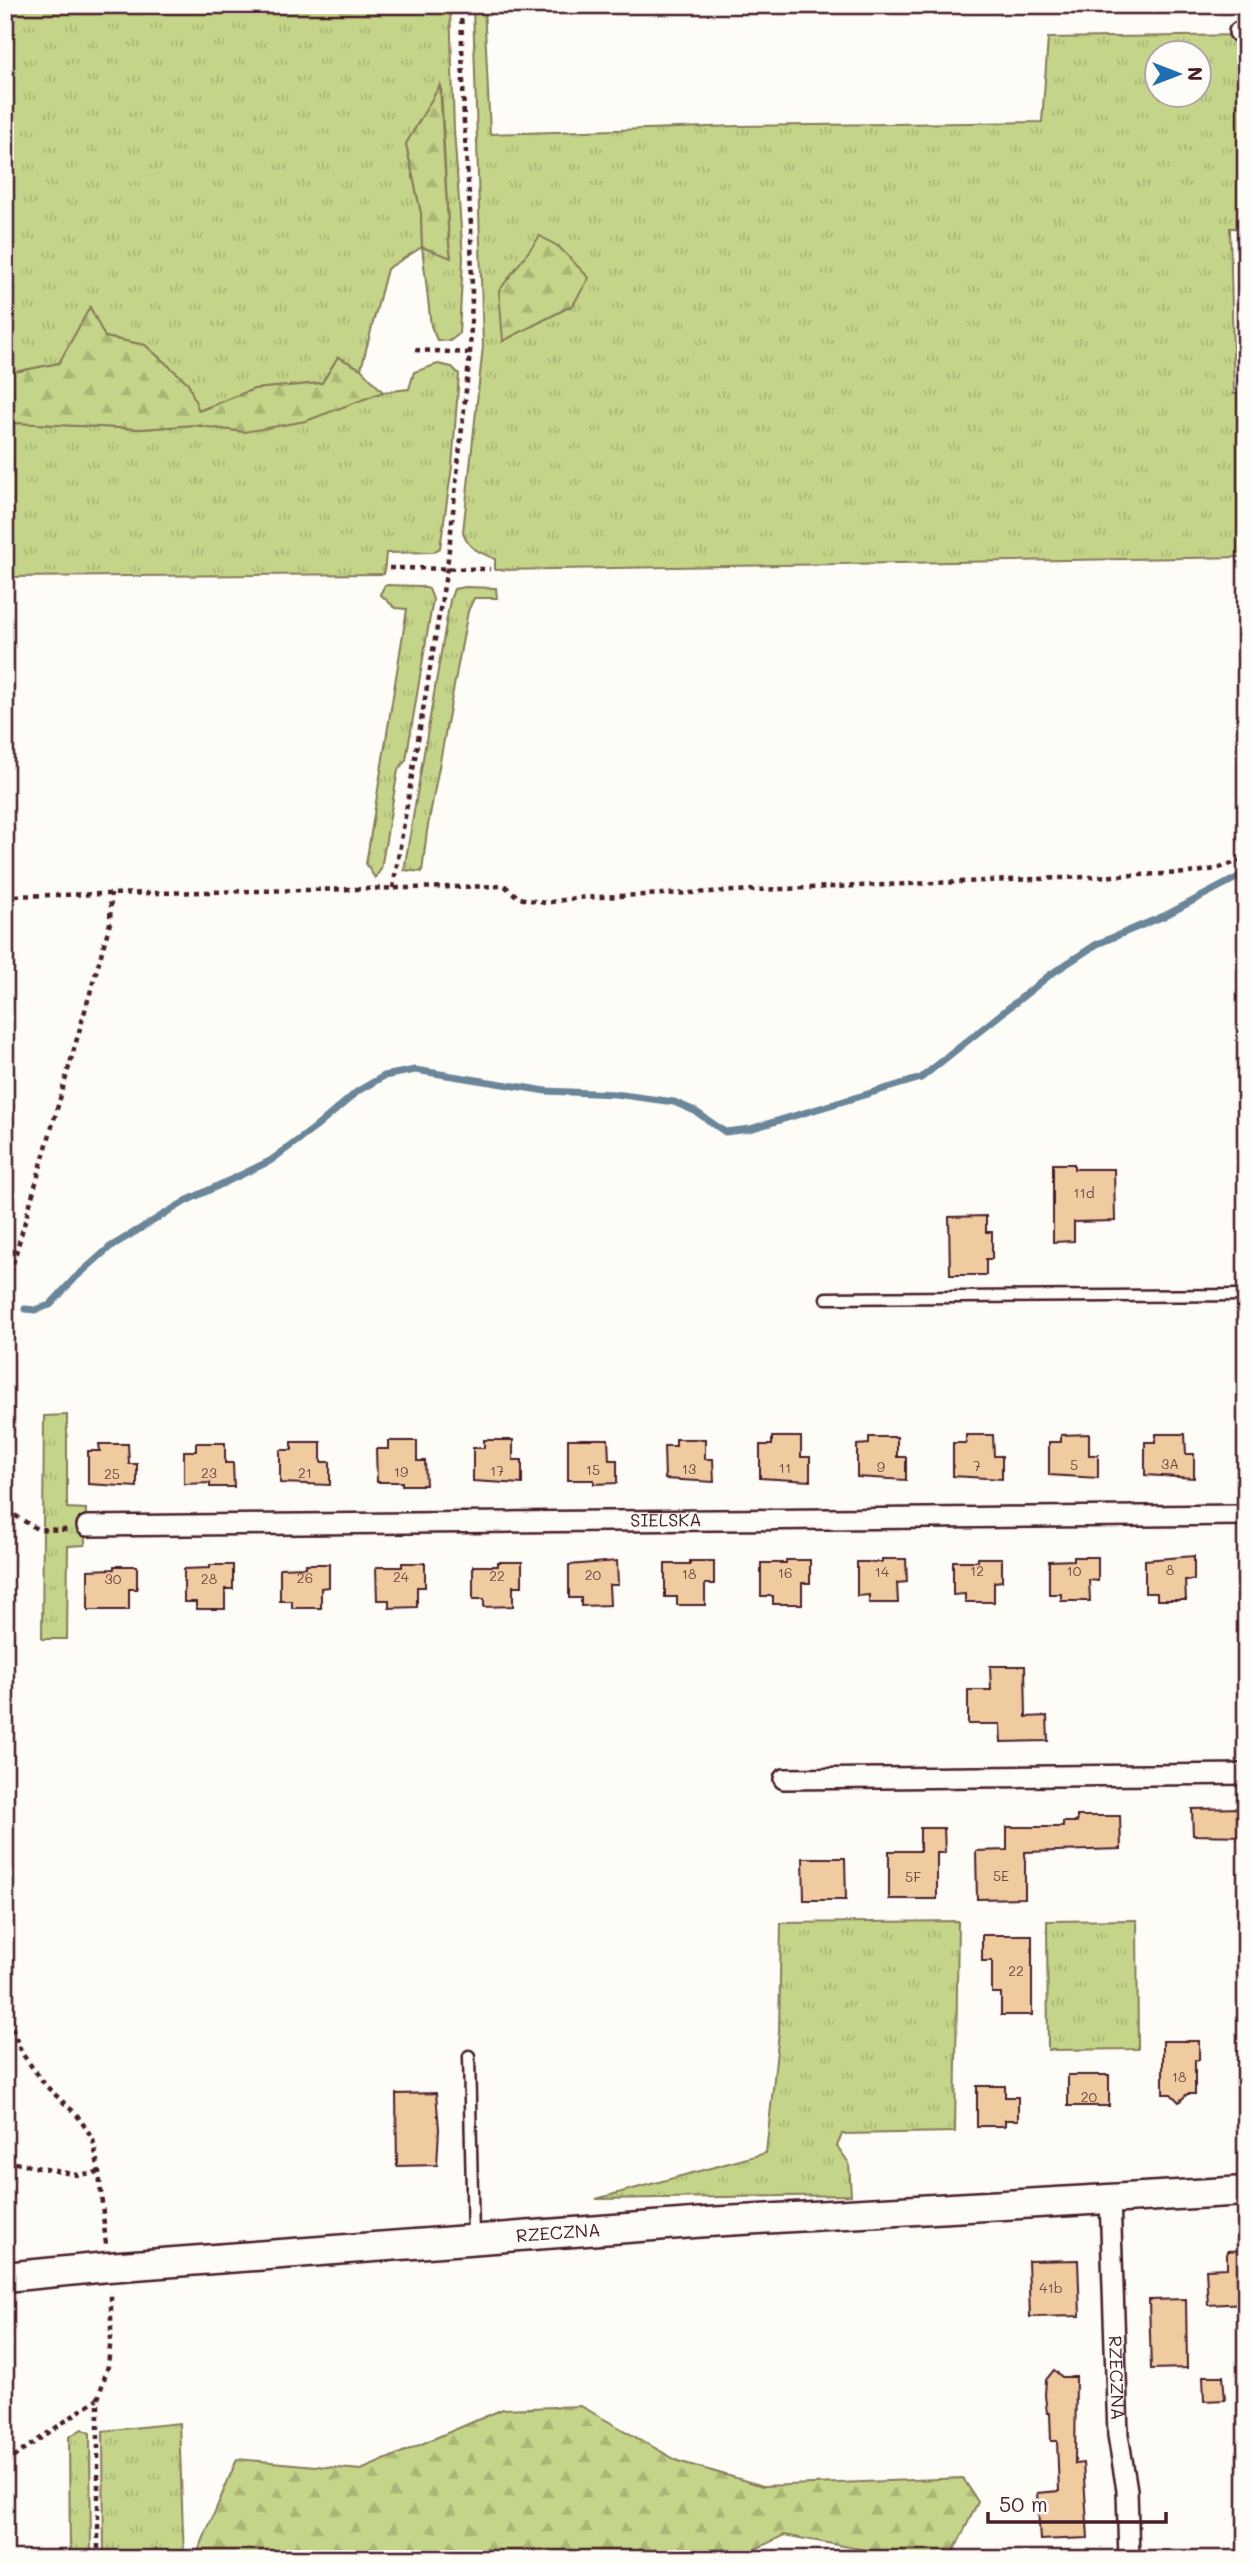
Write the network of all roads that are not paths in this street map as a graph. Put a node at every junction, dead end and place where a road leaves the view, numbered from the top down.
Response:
1 (1246, 1294) edge
2 (826, 1298) dead end
3 (1246, 1515) edge
4 (87, 1526) road end
5 (1246, 1774) edge
6 (784, 1779) dead end
7 (468, 2056) dead end
8 (1246, 2191) edge
9 (1110, 2198) junction
10 (473, 2239) junction
11 (5, 2277) edge
12 (1129, 2559) edge

1 - 2 lane
3 - 4 street, SIELSKA
5 - 6 street
7 - 10 lane
8 - 9 street, RZECZNA
9 - 10 street, RZECZNA
9 - 12 street, RZECZNA
10 - 11 street, RZECZNA

